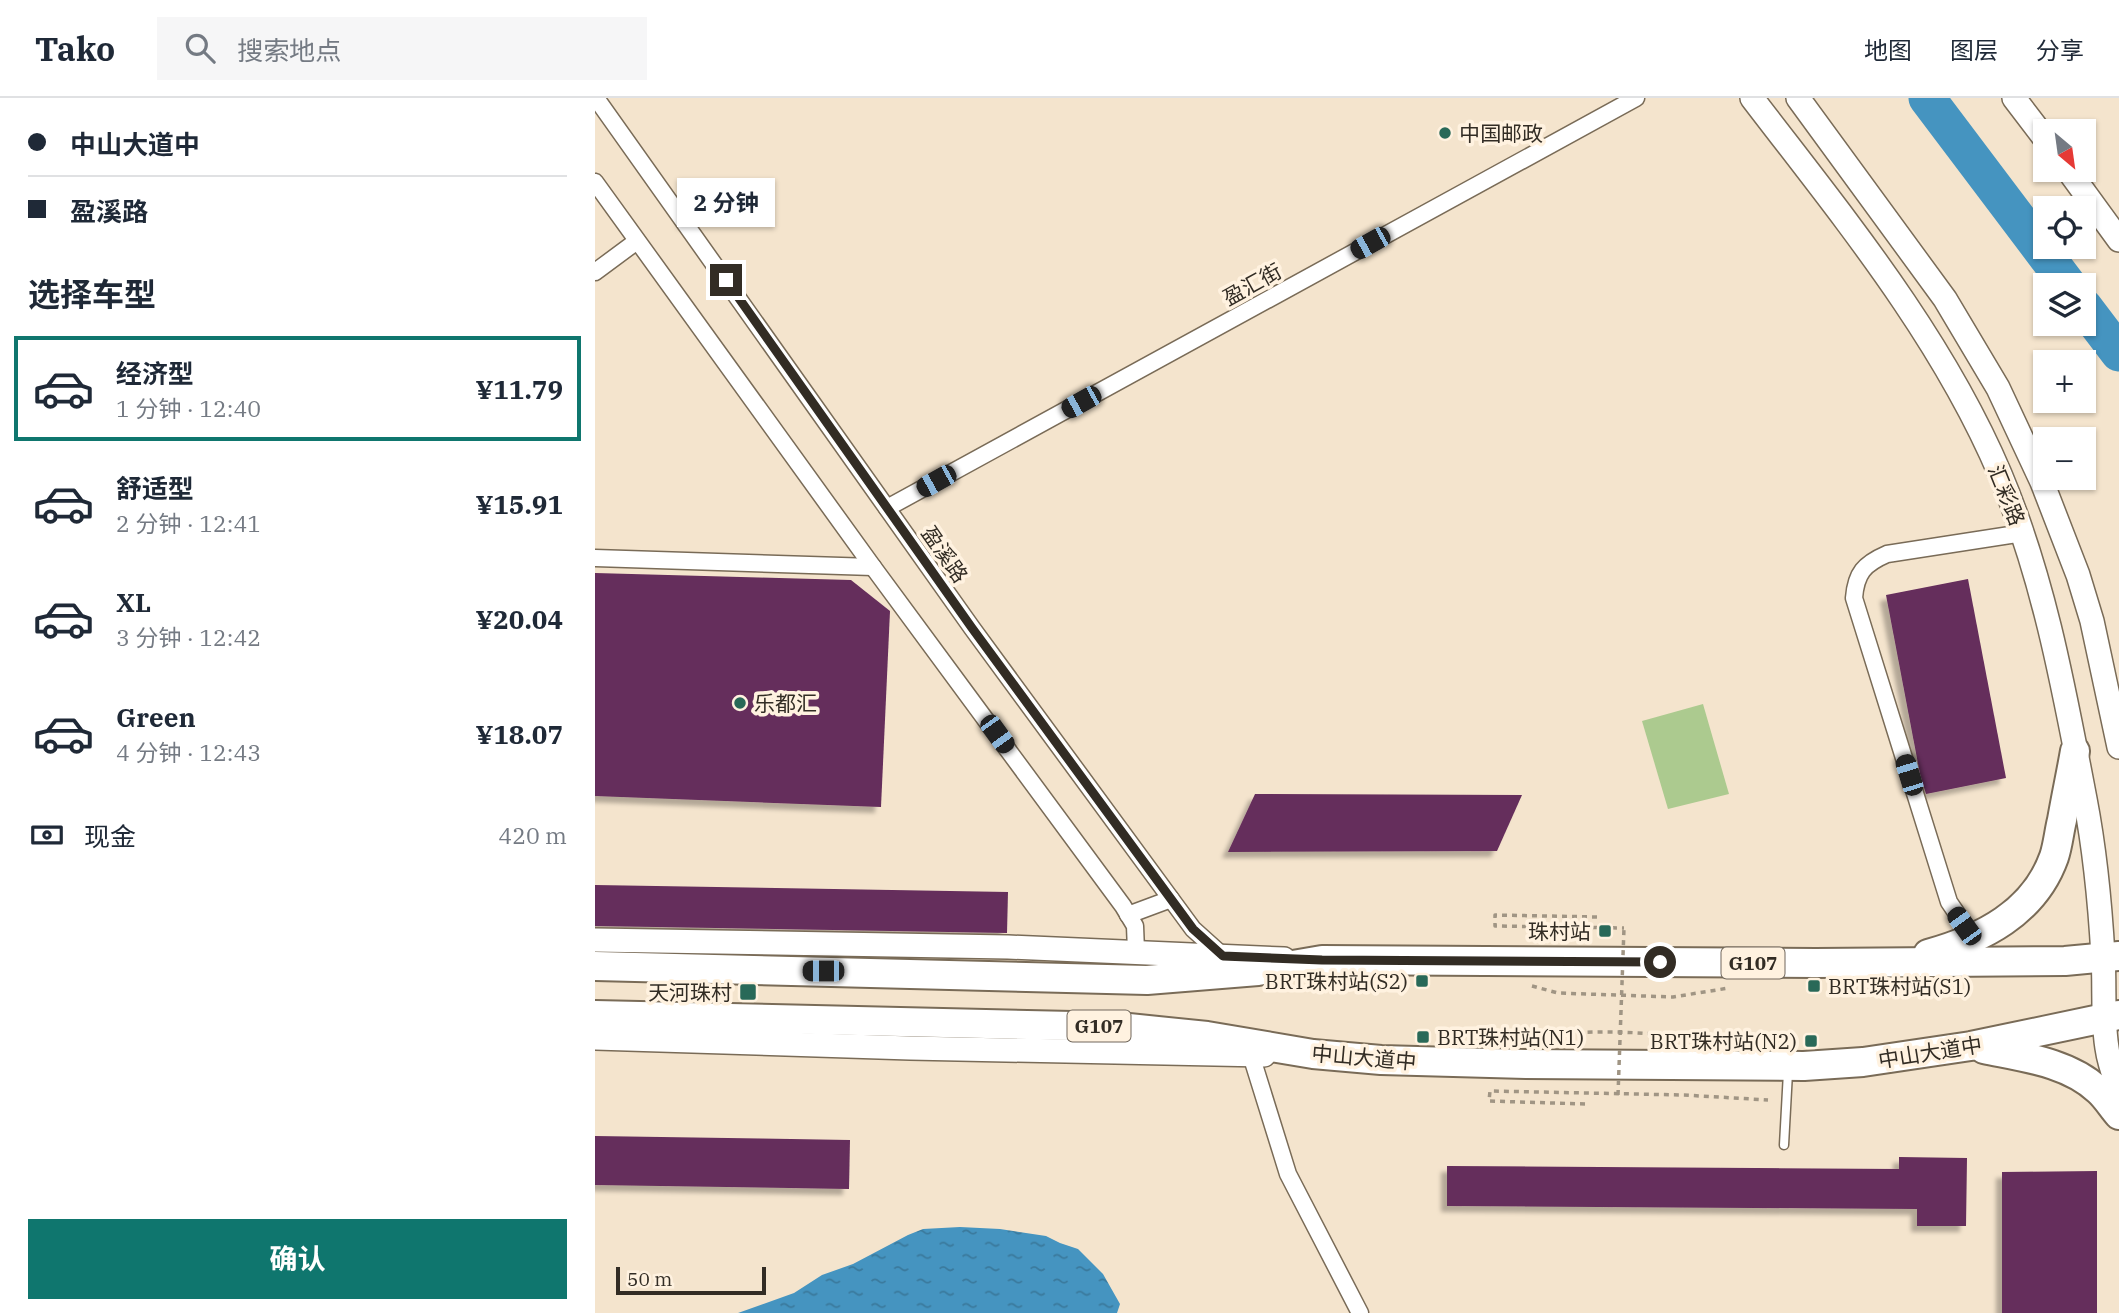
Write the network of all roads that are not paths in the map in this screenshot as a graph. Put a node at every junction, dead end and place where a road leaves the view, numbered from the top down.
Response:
1 (596, 98) edge
2 (1636, 98) edge
3 (1752, 98) edge
4 (1796, 98) edge
5 (2014, 98) edge
6 (1767, 118) junction
7 (2033, 123) edge
8 (595, 182) edge
9 (2076, 182) edge
10 (2119, 240) edge
11 (637, 241) junction
12 (595, 272) edge
13 (887, 508) junction
14 (2023, 533) junction
15 (595, 558) edge
16 (873, 567) junction
17 (2119, 747) edge
18 (2075, 751) junction
19 (1171, 899) junction
20 (1128, 915) junction
21 (1974, 939) junction
22 (595, 940) edge
23 (1136, 951) junction
24 (1223, 956) junction
25 (2111, 957) edge
26 (1322, 960) junction
27 (1899, 963) junction
28 (595, 965) edge
29 (595, 1015) edge
30 (2111, 1016) edge
31 (595, 1038) edge
32 (1971, 1046) junction
33 (1251, 1055) junction
34 (1345, 1057) junction
35 (1788, 1065) junction
36 (2119, 1090) edge
37 (2119, 1115) edge
38 (1784, 1145) dead end
39 (1360, 1313) edge

1 - 13 street, 盈溪路
2 - 13 street, 盈汇街
3 - 6 street, 汇彩路
4 - 6 street
4 - 17 street, 汇彩路
5 - 7 street
6 - 14 street, 汇彩路
8 - 11 street
9 - 10 street
11 - 12 street
11 - 16 street
13 - 19 street, 盈溪路
14 - 18 street, 汇彩路
14 - 21 street
15 - 16 street
16 - 20 street
18 - 21 highway
18 - 25 street, 汇彩路
19 - 20 street
19 - 24 street, 盈溪路
20 - 23 street
21 - 27 highway
22 - 23 street
23 - 24 street
24 - 26 street
25 - 27 highway, G107
25 - 30 street, 汇彩路
26 - 27 highway, G107
26 - 28 highway, G107
29 - 34 highway, 中山大道中 / G107
30 - 32 highway, 中山大道中 / G107
30 - 36 street, 汇彩路
31 - 33 street
32 - 35 highway, 中山大道中 / G107
32 - 37 highway
33 - 34 street
33 - 39 street
34 - 35 highway, 中山大道中 / G107
35 - 38 lane

